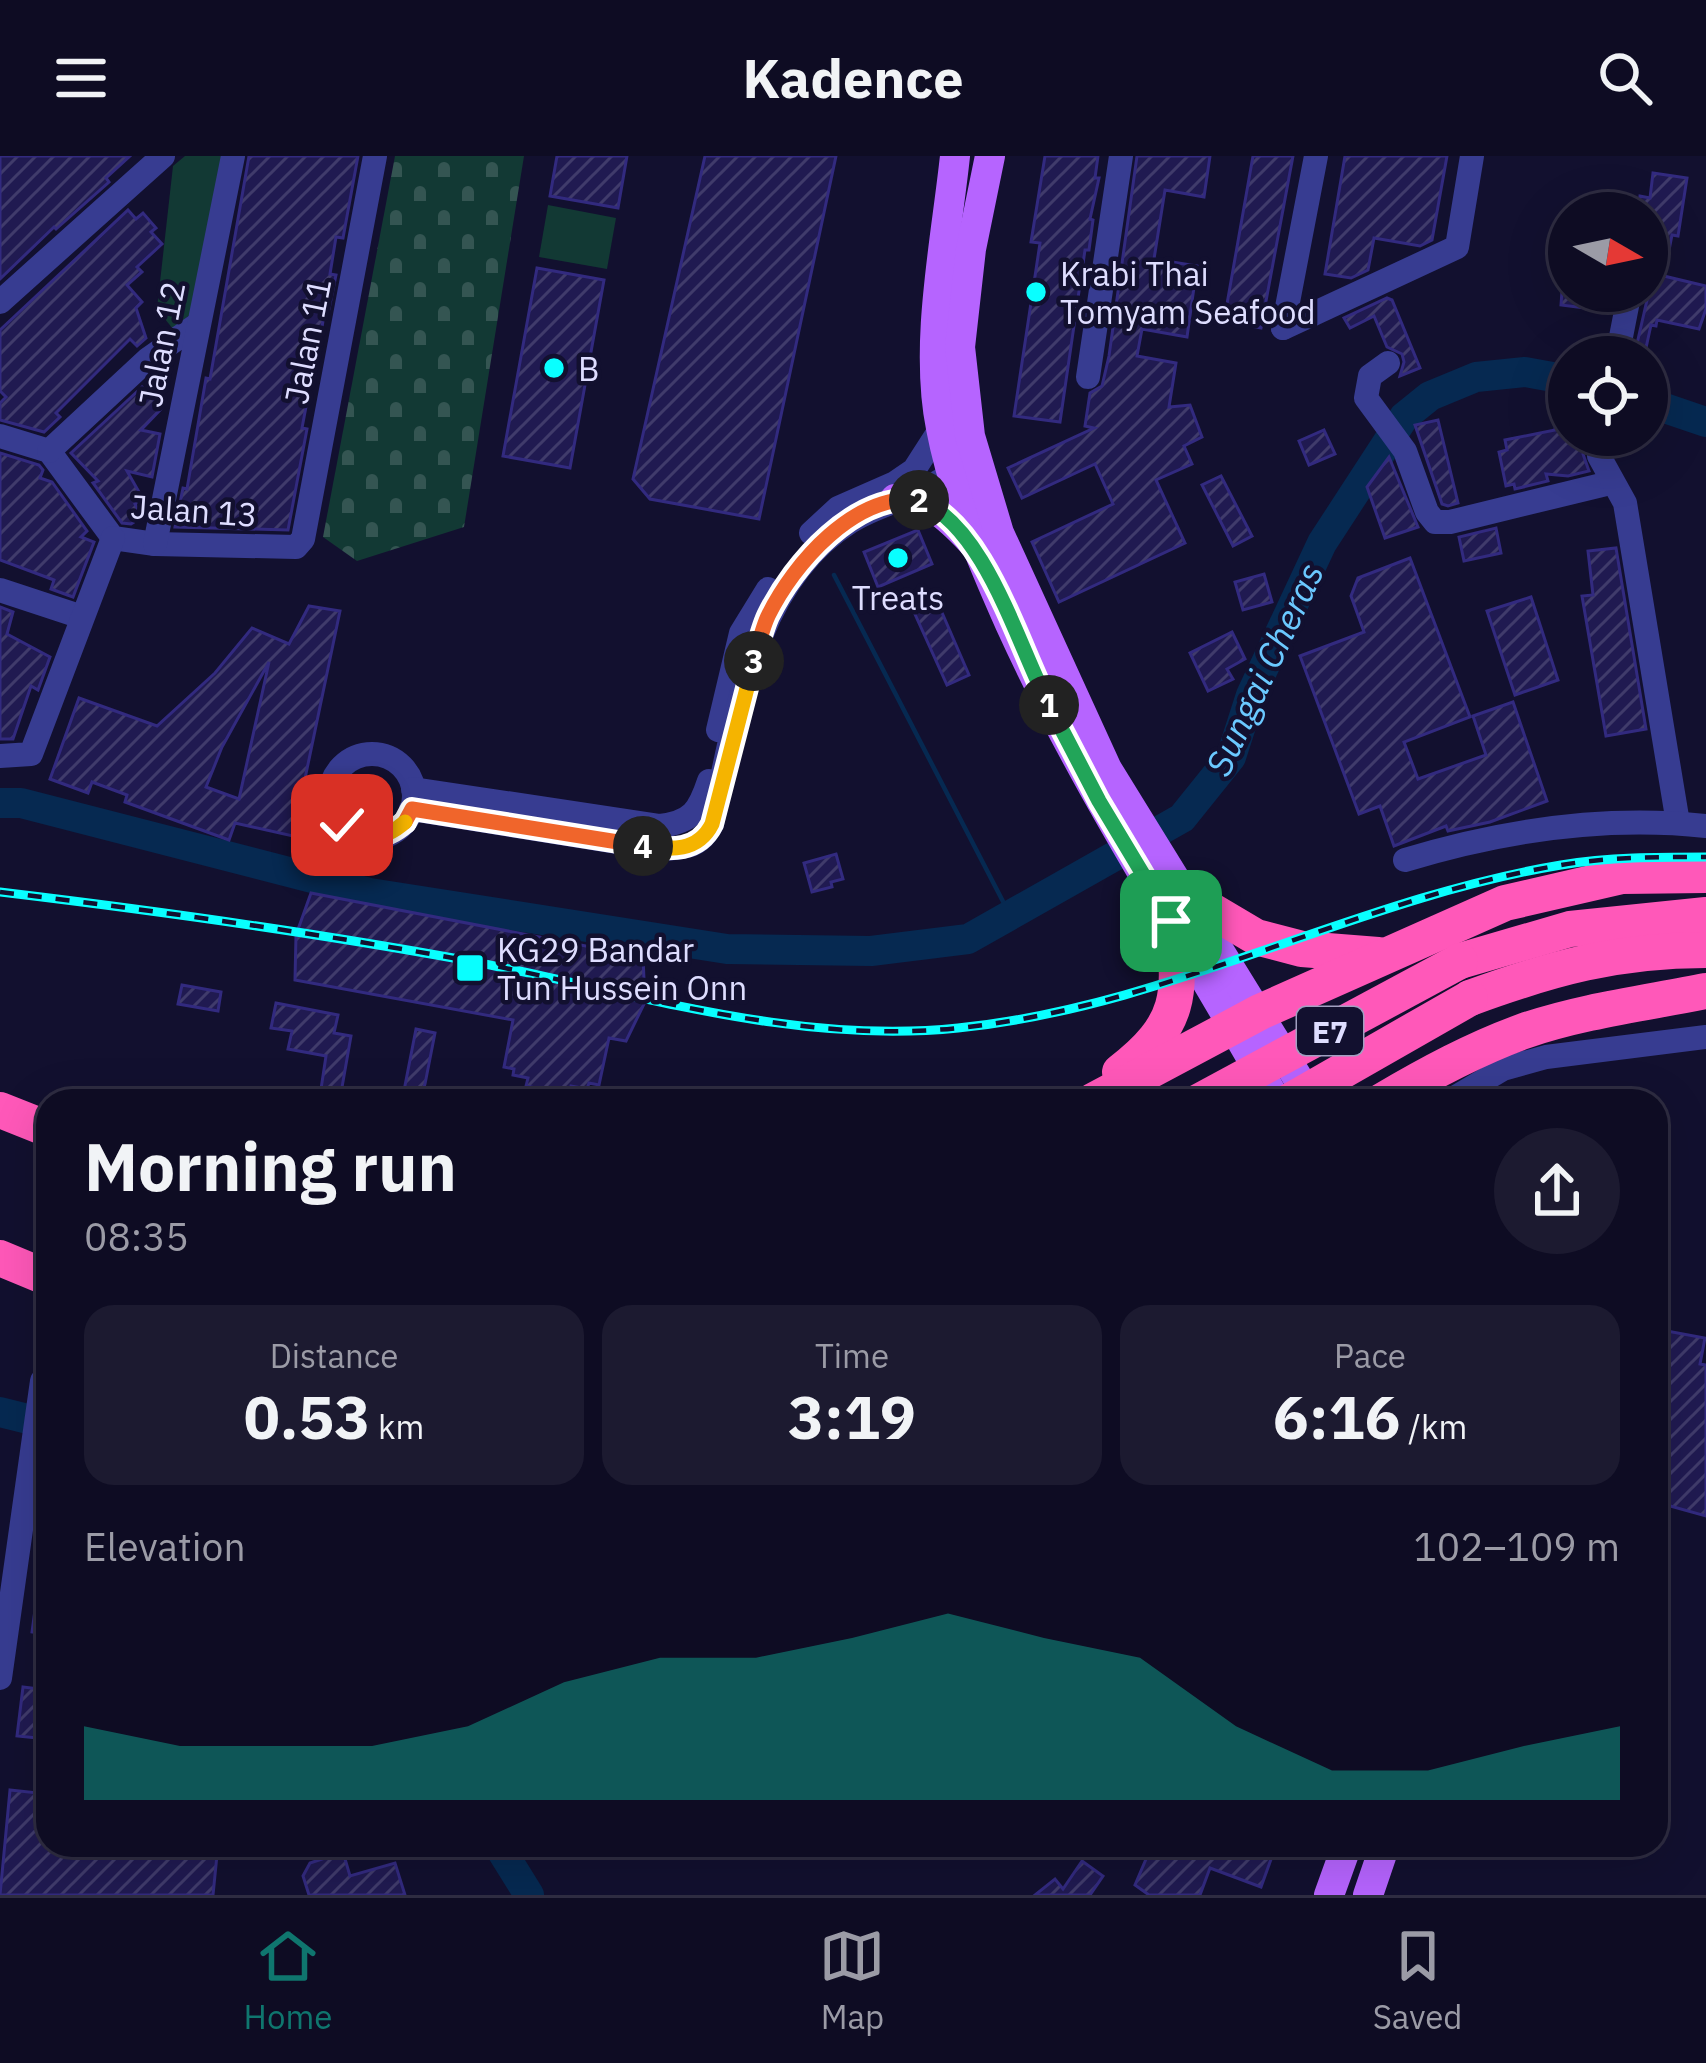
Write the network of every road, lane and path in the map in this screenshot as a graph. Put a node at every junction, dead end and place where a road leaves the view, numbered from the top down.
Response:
1 (163, 156) edge
2 (233, 156) edge
3 (375, 156) edge
4 (990, 156) edge
5 (1121, 156) edge
6 (1316, 156) edge
7 (1472, 156) edge
8 (950, 162) edge
9 (0, 302) edge
10 (198, 324) junction
11 (1388, 363) dead end
12 (1088, 377) dead end
13 (956, 432) junction
14 (0, 436) edge
15 (49, 451) junction
16 (1599, 456) edge
17 (953, 471) junction
18 (1610, 482) junction
19 (895, 499) junction
20 (113, 538) junction
21 (303, 539) joint
22 (973, 543) junction
23 (155, 544) junction
24 (0, 590) edge
25 (82, 617) junction
26 (0, 756) edge
27 (1678, 823) junction
28 (1706, 826) edge
29 (1129, 828) junction
30 (1405, 860) dead end
31 (1706, 872) edge
32 (1176, 906) junction
33 (1706, 915) edge
34 (1706, 950) edge
35 (1383, 955) junction
36 (1706, 992) edge
37 (1248, 1020) junction
38 (1706, 1037) edge
39 (1103, 1089) edge
40 (1113, 1089) edge
41 (1222, 1089) edge
42 (1272, 1089) edge
43 (1303, 1089) edge
44 (1311, 1089) edge
45 (1402, 1089) edge
46 (1469, 1089) edge
47 (0, 1111) edge
48 (36, 1124) edge
49 (0, 1258) edge
50 (36, 1273) edge
51 (36, 1438) edge
52 (0, 1678) edge
53 (1343, 1857) edge
54 (1380, 1857) edge
55 (1329, 1895) edge
56 (1368, 1895) edge

1 - 9 street
2 - 10 street, Jalan 12
3 - 21 street, Jalan 11
4 - 13 main road
5 - 12 street
6 - 7 street
8 - 13 main road
10 - 15 street
10 - 23 street, Jalan 12
11 - 18 street
13 - 17 main road
13 - 19 street
13 - 29 main road
14 - 15 street
15 - 20 street, Jalan 13
16 - 18 street
17 - 19 street
17 - 22 main road
18 - 27 street
19 - 22 main road
20 - 23 street, Jalan 13
20 - 25 street
21 - 23 street, Jalan 13
22 - 29 main road
24 - 25 street
25 - 26 street
27 - 28 street
27 - 30 street
29 - 32 main road
31 - 35 highway
32 - 35 highway
32 - 37 main road
32 - 39 highway
33 - 41 highway, E7, bridge
34 - 44 highway, E7, bridge
35 - 37 highway
36 - 45 highway
37 - 40 highway
37 - 42 main road
37 - 43 main road
38 - 46 street
47 - 48 highway
49 - 50 highway
51 - 52 street
53 - 55 main road
54 - 56 main road

